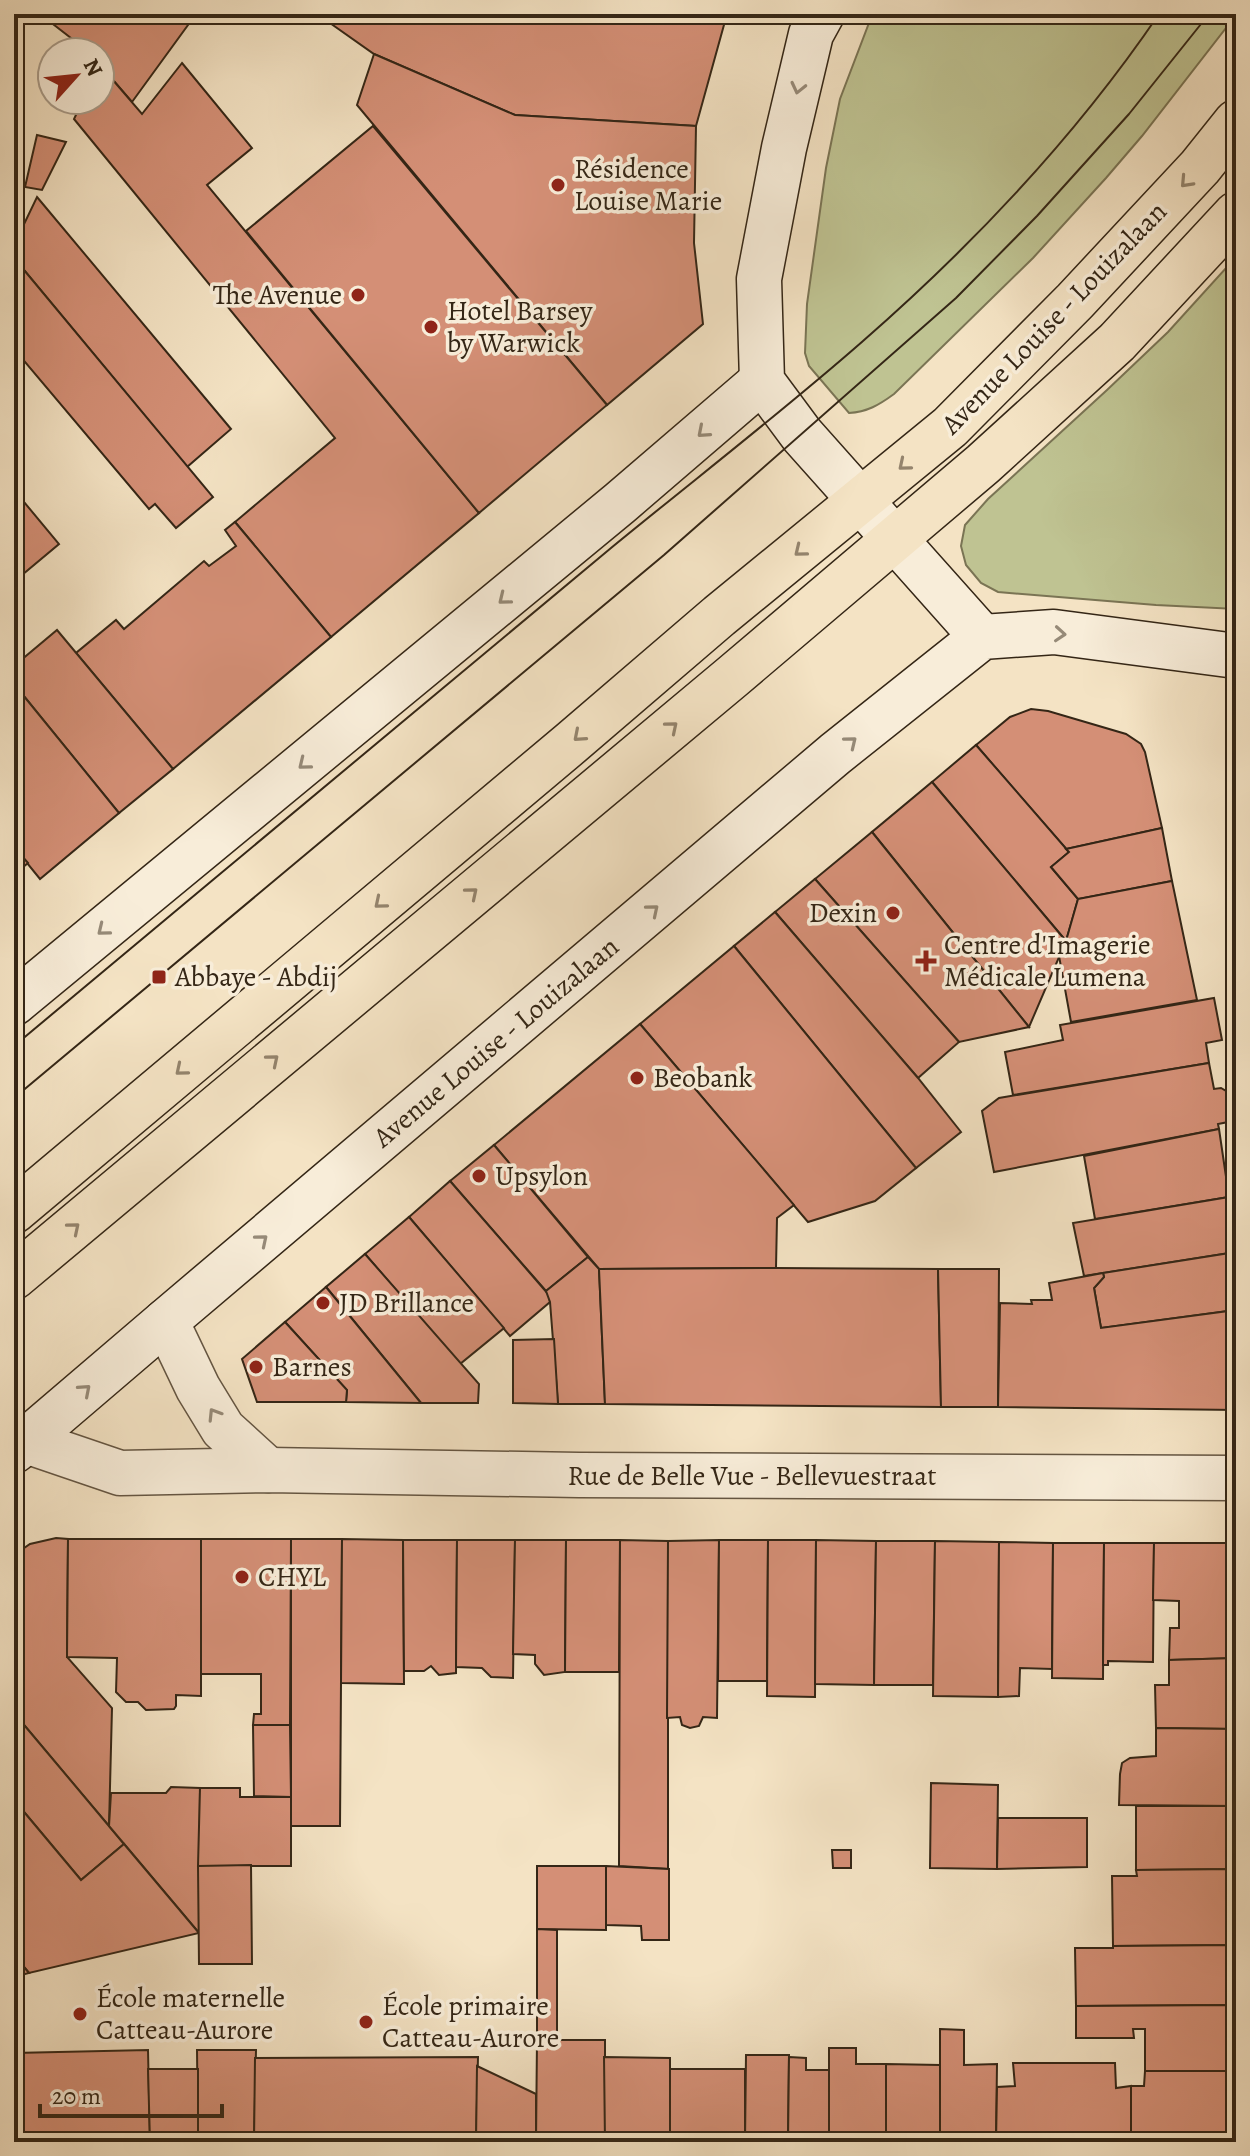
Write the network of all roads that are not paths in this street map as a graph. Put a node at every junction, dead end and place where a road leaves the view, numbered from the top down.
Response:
1 (822, 14) edge
2 (1236, 122) edge
3 (1236, 214) edge
4 (762, 381) junction
5 (860, 501) junction
6 (894, 539) junction
7 (982, 637) junction
8 (1236, 656) edge
9 (14, 1003) edge
10 (14, 1211) edge
11 (14, 1277) edge
12 (166, 1321) junction
13 (18, 1442) edge
14 (268, 1470) junction
15 (1236, 1478) edge

1 -> 4 main road
2 -> 5 highway, Avenue Louise - Louizalaan
3 - 6 highway, Avenue Louise - Louizalaan
4 - 5 main road
4 -> 9 main road
5 - 6 main road
5 -> 10 highway, Avenue Louise - Louizalaan
6 - 7 main road
11 -> 6 highway, Avenue Louise - Louizalaan
7 -> 8 main road
12 -> 7 main road, Avenue Louise - Louizalaan
13 -> 12 main road, Avenue Louise - Louizalaan
14 -> 12 main road
13 - 14 main road, Rue de Belle Vue - Bellevuestraat
14 - 15 main road, Rue de Belle Vue - Bellevuestraat

